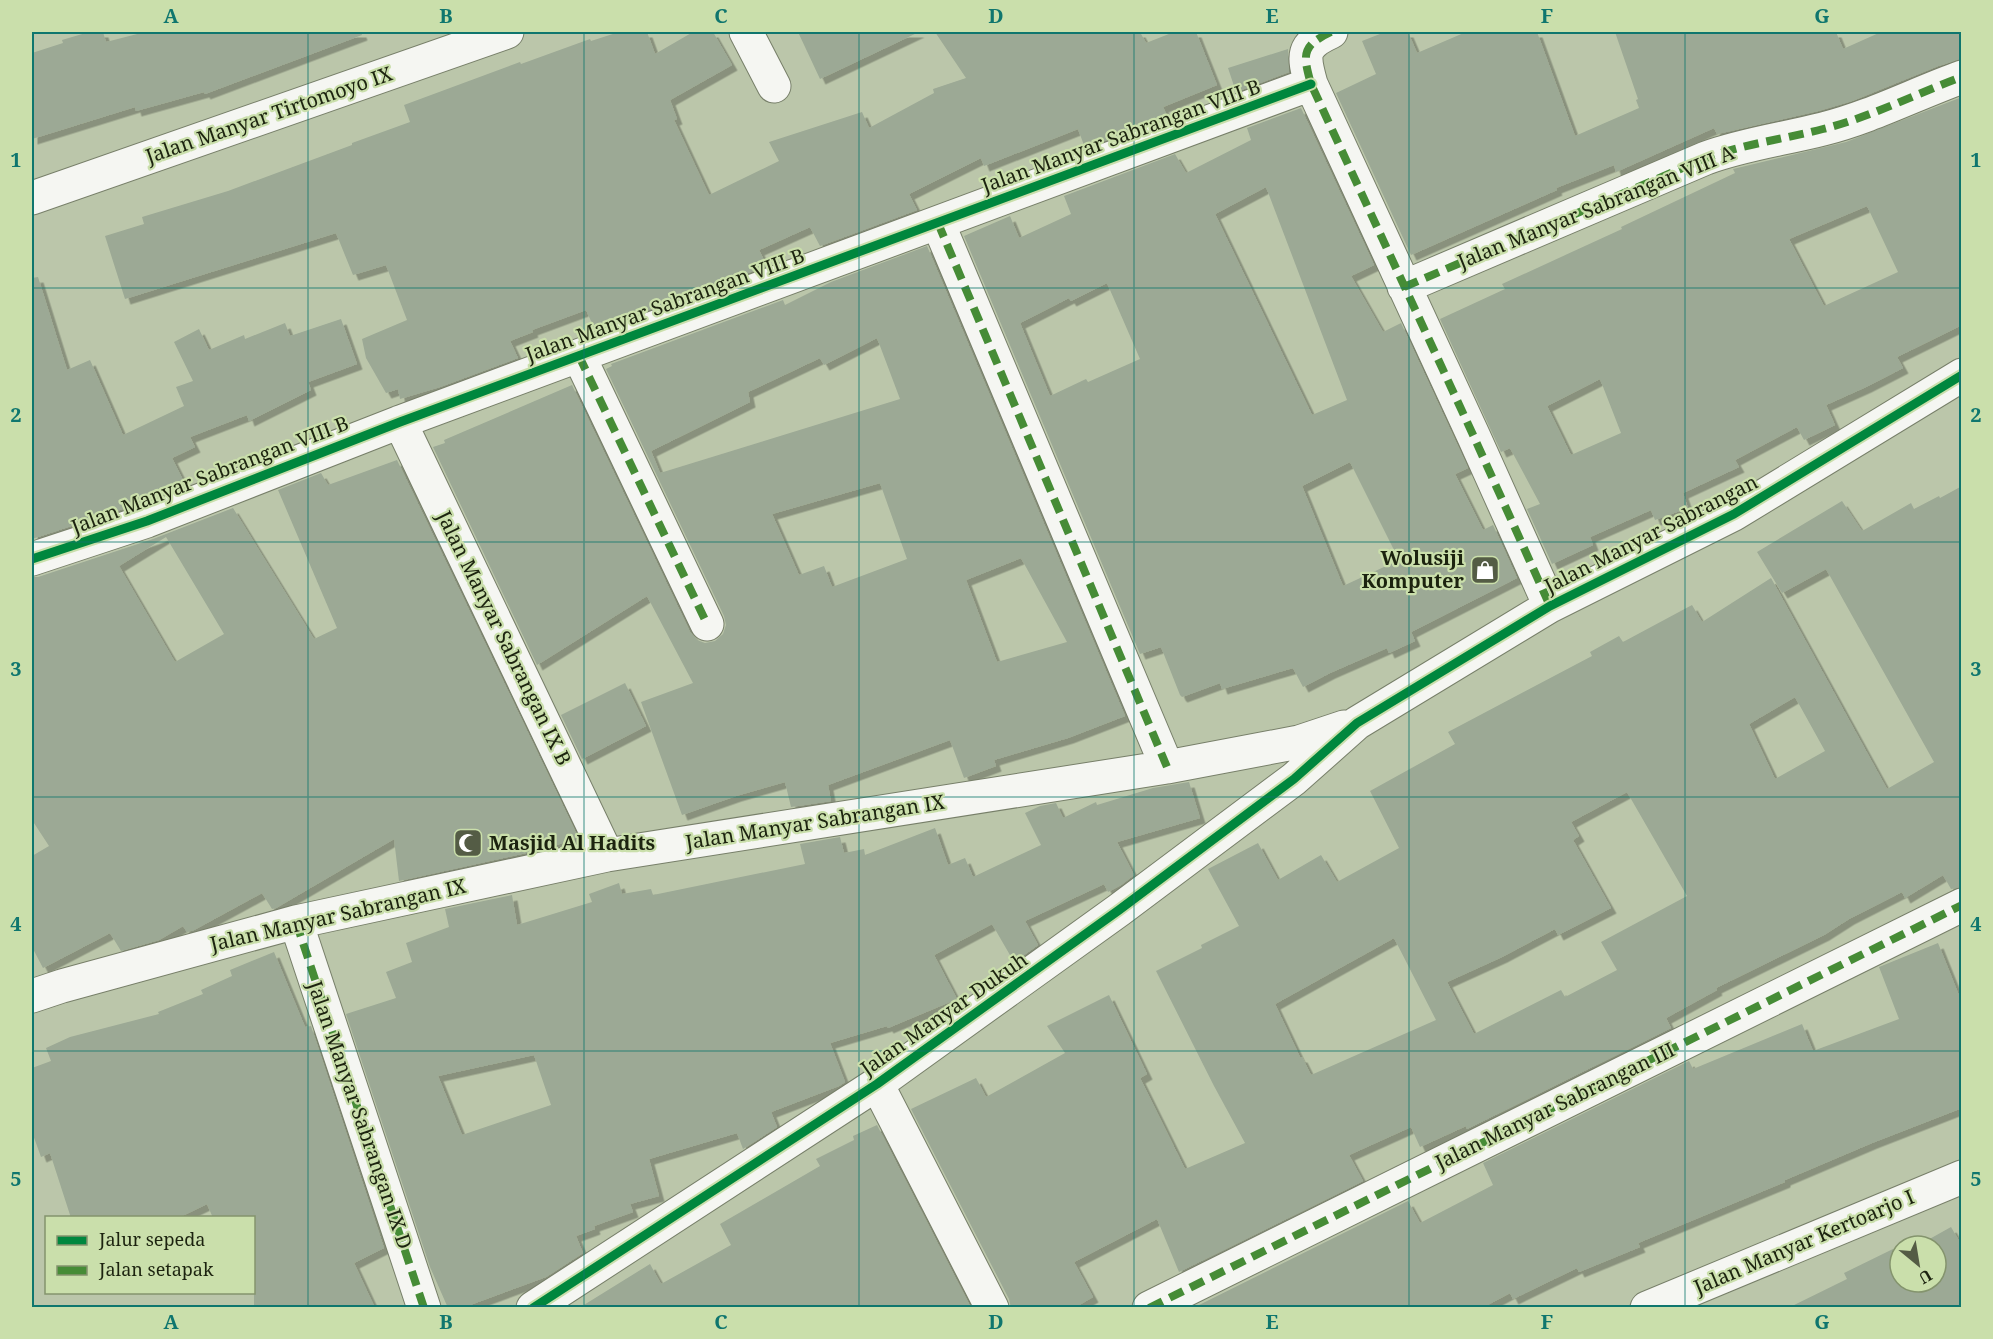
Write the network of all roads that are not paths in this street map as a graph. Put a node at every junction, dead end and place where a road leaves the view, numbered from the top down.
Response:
1 (507, 32) edge
2 (746, 32) edge
3 (1331, 32) edge
4 (1962, 77) edge
5 (1311, 84) junction
6 (774, 86) dead end
7 (32, 198) edge
8 (938, 223) junction
9 (1404, 287) junction
10 (579, 356) junction
11 (1962, 375) edge
12 (400, 422) junction
13 (32, 559) edge
14 (1550, 606) junction
15 (707, 624) dead end
16 (1357, 723) junction
17 (1167, 767) junction
18 (607, 855) junction
19 (1962, 905) edge
20 (296, 922) junction
21 (32, 996) edge
22 (877, 1084) junction
23 (1962, 1177) edge
24 (424, 1308) edge
25 (533, 1308) edge
26 (992, 1308) edge
27 (1149, 1308) edge
28 (1647, 1308) edge

1 - 7 street, Jalan Manyar Tirtomoyo IX
2 - 6 street
3 - 5 street
4 - 9 street, Jalan Manyar Sabrangan VIII A
5 - 8 street, Jalan Manyar Sabrangan VIII B
5 - 9 street
8 - 10 street, Jalan Manyar Sabrangan VIII B
8 - 17 street
9 - 14 street
10 - 12 street, Jalan Manyar Sabrangan VIII B
10 - 15 street
11 - 14 street, Jalan Manyar Sabrangan
12 - 13 street, Jalan Manyar Sabrangan VIII B
12 - 18 street, Jalan Manyar Sabrangan IX B
14 - 16 street, Jalan Manyar Sabrangan
16 - 17 street, Jalan Manyar Sabrangan IX
16 - 22 street, Jalan Manyar Dukuh
17 - 18 street, Jalan Manyar Sabrangan IX
18 - 20 street, Jalan Manyar Sabrangan IX
19 - 27 street, Jalan Manyar Sabrangan III
20 - 21 street, Jalan Manyar Sabrangan IX
20 - 24 street, Jalan Manyar Sabrangan IX D
22 - 25 street, Jalan Manyar Dukuh
22 - 26 street
23 - 28 street, Jalan Manyar Kertoarjo I

